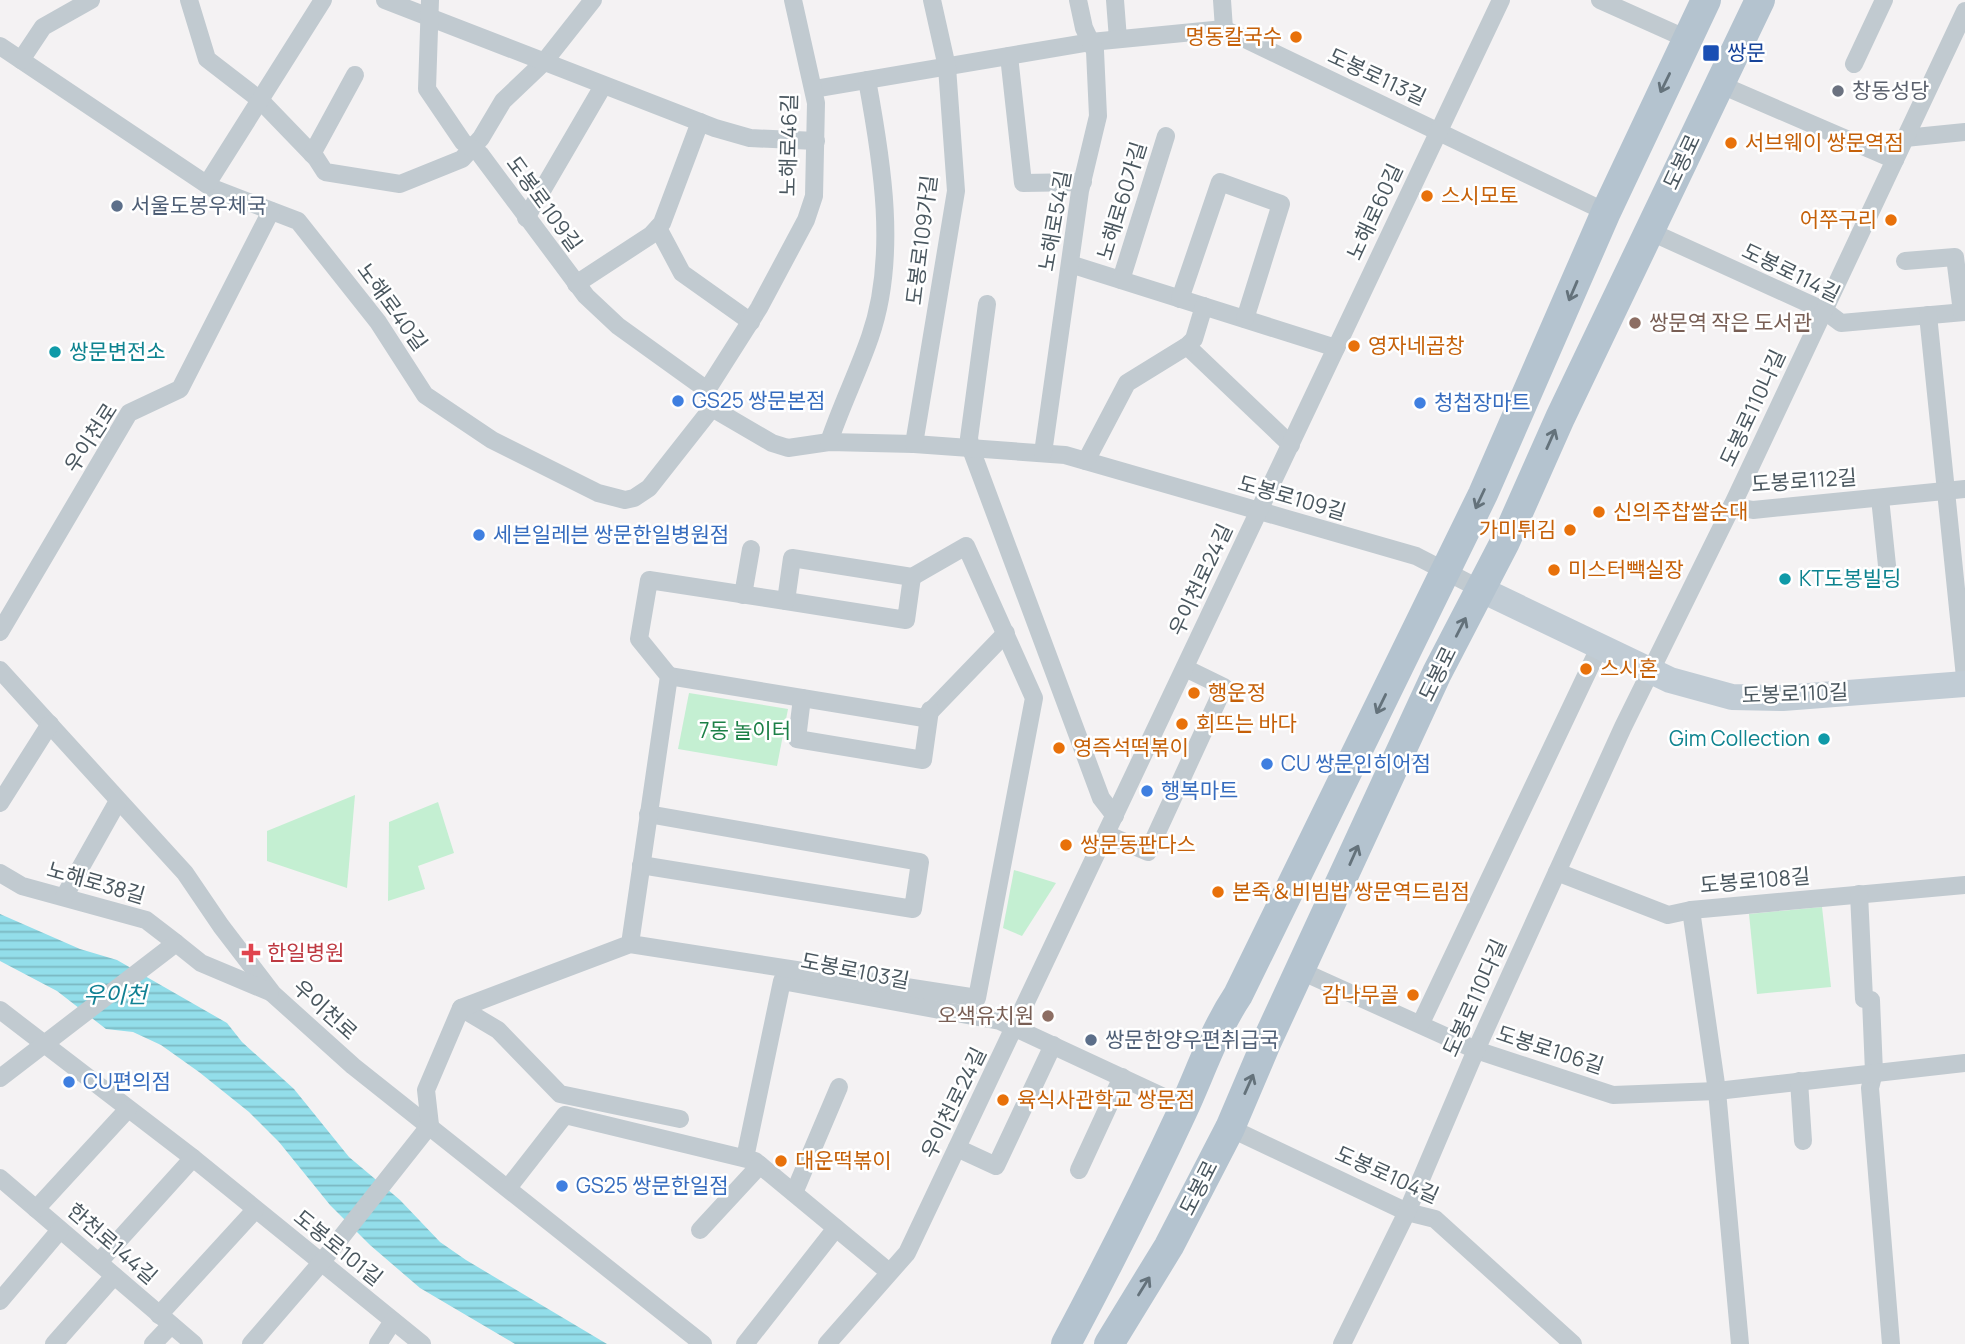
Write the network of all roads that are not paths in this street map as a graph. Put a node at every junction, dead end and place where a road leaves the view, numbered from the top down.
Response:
1 (91, 0) edge
2 (189, 0) edge
3 (323, 0) edge
4 (385, 0) edge
5 (430, 0) edge
6 (593, 0) edge
7 (793, 0) edge
8 (932, 0) edge
9 (1078, 0) edge
10 (1115, 0) edge
11 (1222, 0) edge
12 (1501, 0) edge
13 (1600, 0) edge
14 (1706, 0) edge
15 (1760, 0) edge
16 (1884, 0) edge
17 (1965, 11) edge
18 (429, 20) junction
19 (1224, 29) junction
20 (1118, 39) junction
21 (1687, 39) junction
22 (1091, 42) junction
23 (0, 46) edge
24 (1009, 56) junction
25 (21, 60) junction
26 (544, 62) junction
27 (1854, 64) dead end
28 (947, 67) junction
29 (355, 75) dead end
30 (867, 80) junction
31 (1719, 84) junction
32 (603, 86) junction
33 (814, 89) junction
34 (260, 100) junction
35 (700, 122) junction
36 (1439, 131) junction
37 (1965, 132) edge
38 (1166, 136) dead end
39 (1905, 138) junction
40 (816, 141) junction
41 (471, 147) junction
42 (312, 154) junction
43 (1895, 160) junction
44 (1083, 182) junction
45 (207, 184) junction
46 (271, 211) junction
47 (1606, 212) junction
48 (526, 218) junction
49 (658, 228) junction
50 (1649, 231) junction
51 (1905, 261) dead end
52 (1070, 264) junction
53 (1121, 280) junction
54 (576, 284) junction
55 (1180, 299) junction
56 (987, 304) dead end
57 (1204, 306) junction
58 (1825, 311) junction
59 (1964, 312) edge
60 (1928, 315) junction
61 (1245, 318) junction
62 (751, 322) junction
63 (1187, 346) junction
64 (1336, 348) junction
65 (709, 399) junction
66 (829, 442) junction
67 (914, 444) junction
68 (1291, 445) junction
69 (971, 449) junction
70 (1043, 453) junction
71 (1086, 461) junction
72 (1956, 490) edge
73 (1880, 498) junction
74 (1732, 506) junction
75 (1258, 512) junction
76 (751, 549) dead end
77 (1445, 571) junction
78 (1888, 575) dead end
79 (912, 577) junction
80 (1480, 589) junction
81 (743, 595) junction
82 (786, 601) junction
83 (0, 632) edge
84 (1006, 633) junction
85 (1600, 646) junction
86 (1185, 668) junction
87 (0, 670) edge
88 (1653, 672) junction
89 (669, 676) junction
90 (1965, 677) edge
91 (1965, 684) edge
92 (802, 698) junction
93 (930, 710) junction
94 (50, 724) junction
95 (118, 801) junction
96 (0, 803) edge
97 (648, 814) junction
98 (1115, 816) junction
99 (1106, 834) junction
100 (641, 865) junction
101 (1557, 872) junction
102 (0, 873) edge
103 (1965, 885) edge
104 (1859, 894) junction
105 (64, 897) junction
106 (1691, 910) junction
107 (174, 944) junction
108 (629, 944) junction
109 (1301, 971) junction
110 (274, 994) junction
111 (461, 1009) junction
112 (0, 1010) edge
113 (1421, 1023) junction
114 (1015, 1028) junction
115 (42, 1044) junction
116 (1053, 1045) junction
117 (1476, 1050) junction
118 (1965, 1063) edge
119 (1874, 1072) junction
120 (1122, 1077) junction
121 (0, 1078) edge
122 (1799, 1081) junction
123 (839, 1087) dead end
124 (1717, 1091) junction
125 (1185, 1107) junction
126 (128, 1109) junction
127 (680, 1119) dead end
128 (430, 1125) junction
129 (1230, 1128) junction
130 (1803, 1141) dead end
131 (957, 1148) junction
132 (193, 1158) junction
133 (753, 1161) junction
134 (1079, 1170) dead end
135 (2, 1183) edge
136 (508, 1188) junction
137 (794, 1193) junction
138 (36, 1209) junction
139 (254, 1210) junction
140 (1408, 1212) junction
141 (836, 1228) junction
142 (60, 1230) junction
143 (701, 1230) dead end
144 (99, 1262) junction
145 (320, 1264) junction
146 (888, 1272) junction
147 (114, 1276) junction
148 (0, 1301) edge
149 (165, 1320) junction
150 (393, 1321) junction
151 (54, 1344) edge
152 (153, 1344) edge
153 (194, 1344) edge
154 (251, 1344) edge
155 (378, 1344) edge
156 (422, 1344) edge
157 (703, 1344) edge
158 (745, 1344) edge
159 (827, 1344) edge
160 (1066, 1344) edge
161 (1109, 1344) edge
162 (1342, 1344) edge
163 (1573, 1344) edge
164 (1740, 1344) edge
165 (1891, 1344) edge

1 - 25 street
2 - 34 street
3 - 34 street
4 - 18 street
5 - 18 street, 도봉로109길
6 - 26 street
7 - 33 street, 노해로46길
8 - 28 street, 도봉로109가길
9 - 22 street, 노해로54길
10 - 20 street
11 - 19 street
12 - 36 street, 노해로60길
13 - 21 street
14 - 21 main road, 도봉로
15 - 31 main road, 도봉로
16 - 27 street
17 - 39 street, 도봉로110나길
18 - 26 street
18 - 41 street, 도봉로109길
19 - 20 street
19 - 36 street, 도봉로113길
20 - 22 street
21 -> 47 main road, 도봉로
22 - 24 street
22 - 44 street, 노해로54길
23 - 25 street, 노해로40길
24 - 28 street
24 - 44 street
25 - 45 street, 노해로40길
26 - 32 street
26 - 41 street
28 - 30 street
28 - 67 street, 도봉로109가길
29 - 42 street
30 - 33 street
30 - 66 street
31 - 43 street
31 - 50 main road, 도봉로
32 - 35 street
32 - 48 street
33 - 40 street, 노해로46길
34 - 42 street
34 - 45 street
35 - 40 street
35 - 49 street
36 - 47 street, 도봉로113길
36 - 64 street, 노해로60길
37 - 39 street
38 - 53 street, 노해로60가길
39 - 43 street, 도봉로110나길
40 - 62 street, 노해로46길
41 - 42 street
41 - 48 street, 도봉로109길
43 - 58 street, 도봉로110나길
44 - 52 street, 노해로54길
45 - 46 street, 노해로40길
46 - 65 street, 노해로40길
46 - 83 street, 우이천로
47 -> 77 main road, 도봉로
48 - 54 street, 도봉로109길
49 - 54 street
49 - 62 street
50 - 58 street, 도봉로114길
80 -> 50 main road, 도봉로
51 - 59 street, 도봉로114길
52 - 53 street, 노해로60가길
52 - 70 street, 노해로54길
53 - 55 street, 노해로60가길
54 - 65 street, 도봉로109길
55 - 57 street, 노해로60가길
55 - 61 street
56 - 69 street
57 - 61 street, 노해로60가길
57 - 63 street
58 - 60 street, 도봉로114길
58 - 74 street, 도봉로110나길
59 - 60 street, 도봉로114길
60 - 72 street
61 - 64 street, 노해로60가길
62 - 65 street, 노해로46길
63 - 68 street
63 - 71 street
64 - 68 street, 노해로60길
65 - 66 street, 도봉로109길
66 - 67 street, 도봉로109길
67 - 69 street, 도봉로109길
68 - 75 street, 노해로60길
69 - 70 street, 도봉로109길
69 - 98 street
70 - 71 street, 도봉로109길
71 - 75 street, 도봉로109길
72 - 73 street, 도봉로112길
72 - 90 street
73 - 74 street, 도봉로112길
73 - 78 street, 도봉로112길
74 - 88 street, 도봉로110나길
75 - 77 street, 도봉로109길
75 - 86 street, 우이천로24길
76 - 81 street
77 - 80 street, 도봉로109길
77 -> 125 main road, 도봉로
79 - 82 street
79 - 82 street
79 - 84 street
80 - 85 street, 도봉로110길
109 -> 80 main road, 도봉로
81 - 82 street
81 - 89 street
84 - 93 street
84 - 108 street
85 - 88 street, 도봉로110길
85 - 113 street
86 - 98 street, 우이천로24길
86 - 99 street, 우이천로24길
87 - 94 street, 우이천로
88 - 91 street, 도봉로110길
88 - 101 street, 도봉로110다길
89 - 92 street
89 - 97 street
92 - 93 street
92 - 93 street
94 - 95 street, 우이천로
94 - 96 street
95 - 105 street
95 - 110 street, 우이천로
97 - 100 street
97 - 100 street
98 - 99 street, 우이천로24길
99 - 114 street, 우이천로24길
100 - 108 street
101 - 106 street, 도봉로108길
101 - 117 street, 도봉로110다길
102 - 105 street, 노해로38길
103 - 104 street, 도봉로108길
104 - 106 street, 도봉로108길
104 - 119 street
105 - 107 street, 노해로38길
106 - 124 street
107 - 110 street, 노해로38길
107 - 115 street
108 - 111 street
109 - 113 street, 도봉로106길
129 -> 109 main road, 도봉로
110 - 128 street, 우이천로
111 - 127 street
111 - 128 street
112 - 115 street, 도봉로101길
113 - 117 street, 도봉로106길
114 - 116 street, 도봉로103길
114 - 131 street, 우이천로24길
114 - 133 street, 도봉로103길
115 - 121 street
115 - 126 street, 도봉로101길
116 - 120 street, 도봉로103길
116 - 131 street
117 - 124 street, 도봉로106길
117 - 140 street, 도봉로110다길
118 - 119 street, 도봉로106길
119 - 122 street, 도봉로106길
119 - 165 street
120 - 125 street, 도봉로103길
120 - 134 street
122 - 124 street, 도봉로106길
122 - 130 street
123 - 137 street
124 - 164 street
125 - 160 main road, 도봉로
126 - 132 street, 도봉로101길
126 - 138 street
128 - 136 street, 우이천로
128 - 145 street
129 - 140 street, 도봉로104길
161 -> 129 main road, 도봉로
131 - 146 street, 우이천로24길
132 - 139 street, 도봉로101길
132 - 144 street
133 - 136 street
133 - 137 street
133 - 143 street
135 - 138 street, 한천로144길
136 - 157 street, 우이천로
137 - 141 street
138 - 142 street, 한천로144길
139 - 145 street, 도봉로101길
139 - 149 street
140 - 162 street, 도봉로110다길
140 - 163 street, 도봉로104길
141 - 146 street
141 - 158 street
142 - 144 street, 한천로144길
142 - 148 street
144 - 147 street, 한천로144길
145 - 150 street, 도봉로101길
145 - 154 street
146 - 159 street, 우이천로24길
147 - 149 street, 한천로144길
147 - 151 street
149 - 152 street
149 - 153 street, 한천로144길
150 - 155 street
150 - 156 street, 도봉로101길

